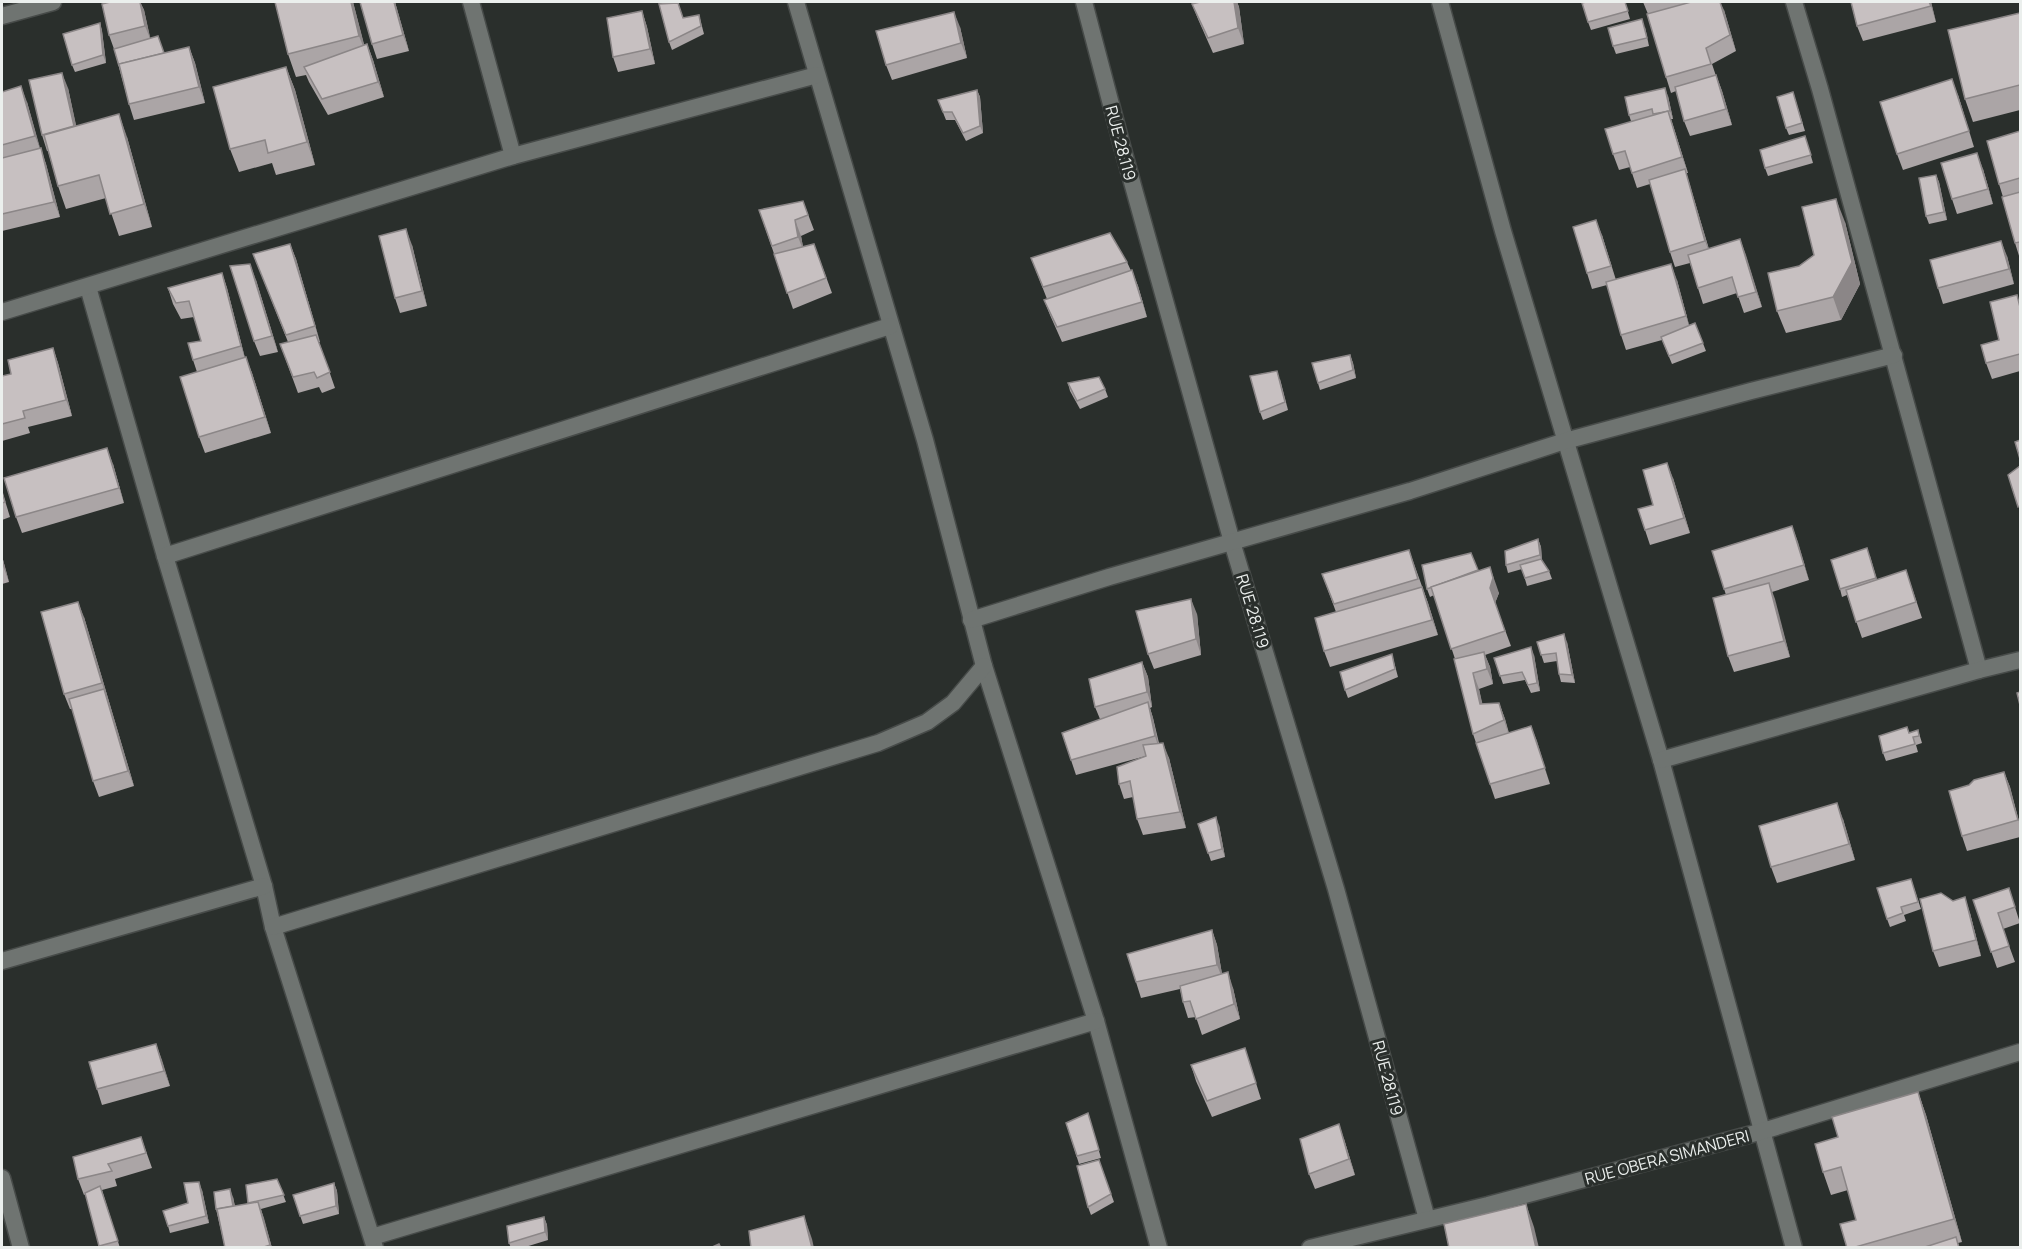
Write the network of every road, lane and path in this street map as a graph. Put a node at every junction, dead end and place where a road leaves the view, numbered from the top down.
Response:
1 (53, 2) edge
2 (471, 2) edge
3 (796, 2) edge
4 (1084, 2) edge
5 (1440, 2) edge
6 (1794, 2) edge
7 (2, 16) edge
8 (817, 75) junction
9 (513, 156) junction
10 (88, 287) junction
11 (2, 312) edge
12 (890, 326) junction
13 (1894, 355) junction
14 (1565, 441) junction
15 (1233, 542) junction
16 (165, 556) junction
17 (971, 620) junction
18 (2020, 660) edge
19 (984, 666) junction
20 (1979, 670) junction
21 (1661, 760) junction
22 (264, 886) junction
23 (273, 927) junction
24 (2, 961) edge
25 (1096, 1021) junction
26 (2020, 1052) edge
27 (1762, 1131) junction
28 (2, 1178) edge
29 (1427, 1219) junction
30 (374, 1242) edge
31 (21, 1248) edge
32 (1159, 1248) edge
33 (1310, 1248) edge
34 (1794, 1248) edge

1 - 7 street
2 - 9 street
3 - 8 street
4 - 15 street, RUE 28.119
5 - 14 street
6 - 13 street
8 - 9 street
8 - 12 street
9 - 10 street
10 - 11 street
10 - 16 street
12 - 16 street
12 - 17 street
13 - 14 street
13 - 20 street
14 - 15 street
14 - 21 street
15 - 17 street
15 - 29 street, RUE 28.119
16 - 22 street
17 - 19 street
18 - 20 street
19 - 23 street
19 - 25 street
20 - 21 street
21 - 27 street
22 - 23 street
22 - 24 street
23 - 30 street
25 - 30 street
25 - 32 street
26 - 27 street, RUE OBERA SIMANDERI
27 - 29 street, RUE OBERA SIMANDERI
27 - 34 street
28 - 31 street
29 - 33 street, RUE OBERA SIMANDERI

